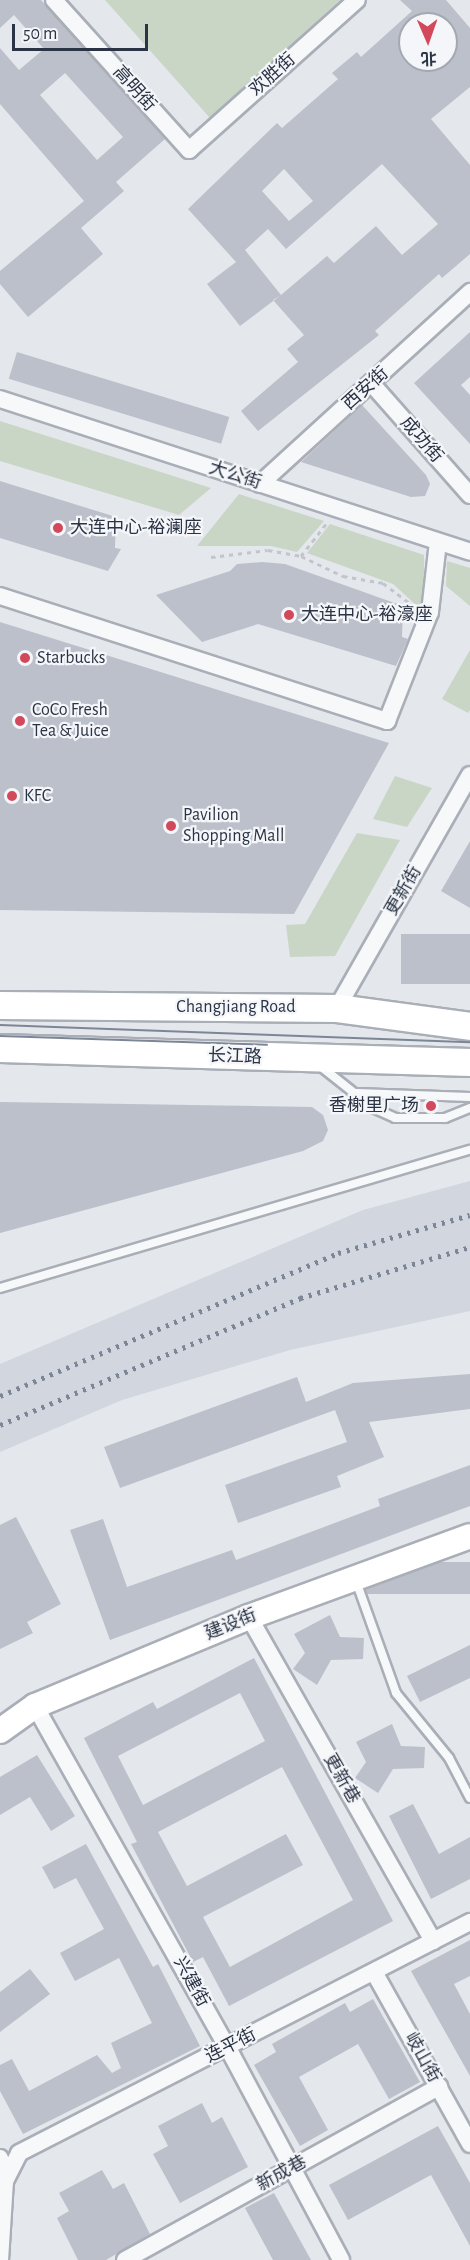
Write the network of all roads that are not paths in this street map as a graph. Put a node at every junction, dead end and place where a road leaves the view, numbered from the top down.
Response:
1 (54, 0) edge
2 (357, 0) edge
3 (189, 150) joint
4 (470, 292) edge
5 (372, 384) junction
6 (0, 399) edge
7 (260, 484) junction
8 (470, 495) edge
9 (438, 542) junction
10 (470, 552) edge
11 (0, 596) edge
12 (470, 775) edge
13 (0, 1005) edge
14 (337, 1008) junction
15 (470, 1026) edge
16 (0, 1048) edge
17 (308, 1059) junction
18 (470, 1062) edge
19 (355, 1093) junction
20 (470, 1097) edge
21 (470, 1108) edge
22 (470, 1150) edge
23 (0, 1288) edge
24 (470, 1536) edge
25 (355, 1578) junction
26 (249, 1617) junction
27 (35, 1706) junction
28 (0, 1731) edge
29 (470, 1798) edge
30 (470, 1922) edge
31 (433, 1941) junction
32 (374, 1971) junction
33 (228, 2048) junction
34 (439, 2087) junction
35 (470, 2144) edge
36 (0, 2158) edge
37 (292, 2168) junction
38 (5, 2181) junction
39 (133, 2258) edge
40 (0, 2260) edge
41 (341, 2260) edge

1 - 3 street, 高明街
2 - 3 street, 欢胜街
4 - 5 street, 西安街
5 - 7 street, 西安街
5 - 8 street, 成功街
6 - 7 street, 大公街
7 - 9 street, 大公街
9 - 10 street, 大公街
9 - 11 street
12 - 14 street, 更新街
13 - 14 main road, Changjiang Road
14 - 15 main road, Changjiang Road
16 - 17 main road, 长江路
17 - 18 main road, 长江路
17 - 19 lane
19 - 20 lane
19 - 21 lane
22 - 23 lane
24 - 25 main road, 建设街
25 - 26 main road, 建设街
25 - 29 lane
26 - 27 main road, 建设街
26 - 31 street, 更新巷
27 - 28 main road, 建设街
27 - 33 street, 兴建街
30 - 31 street, 连平街
31 - 32 street, 连平街
32 - 33 street, 连平街
32 - 34 street, 岐山街
33 - 37 street, 兴建街
33 - 38 street, 连平街
34 - 35 street, 岐山街
34 - 37 street, 新成巷
36 - 38 street
37 - 39 street, 新成巷
37 - 41 street, 兴建街
38 - 40 street

